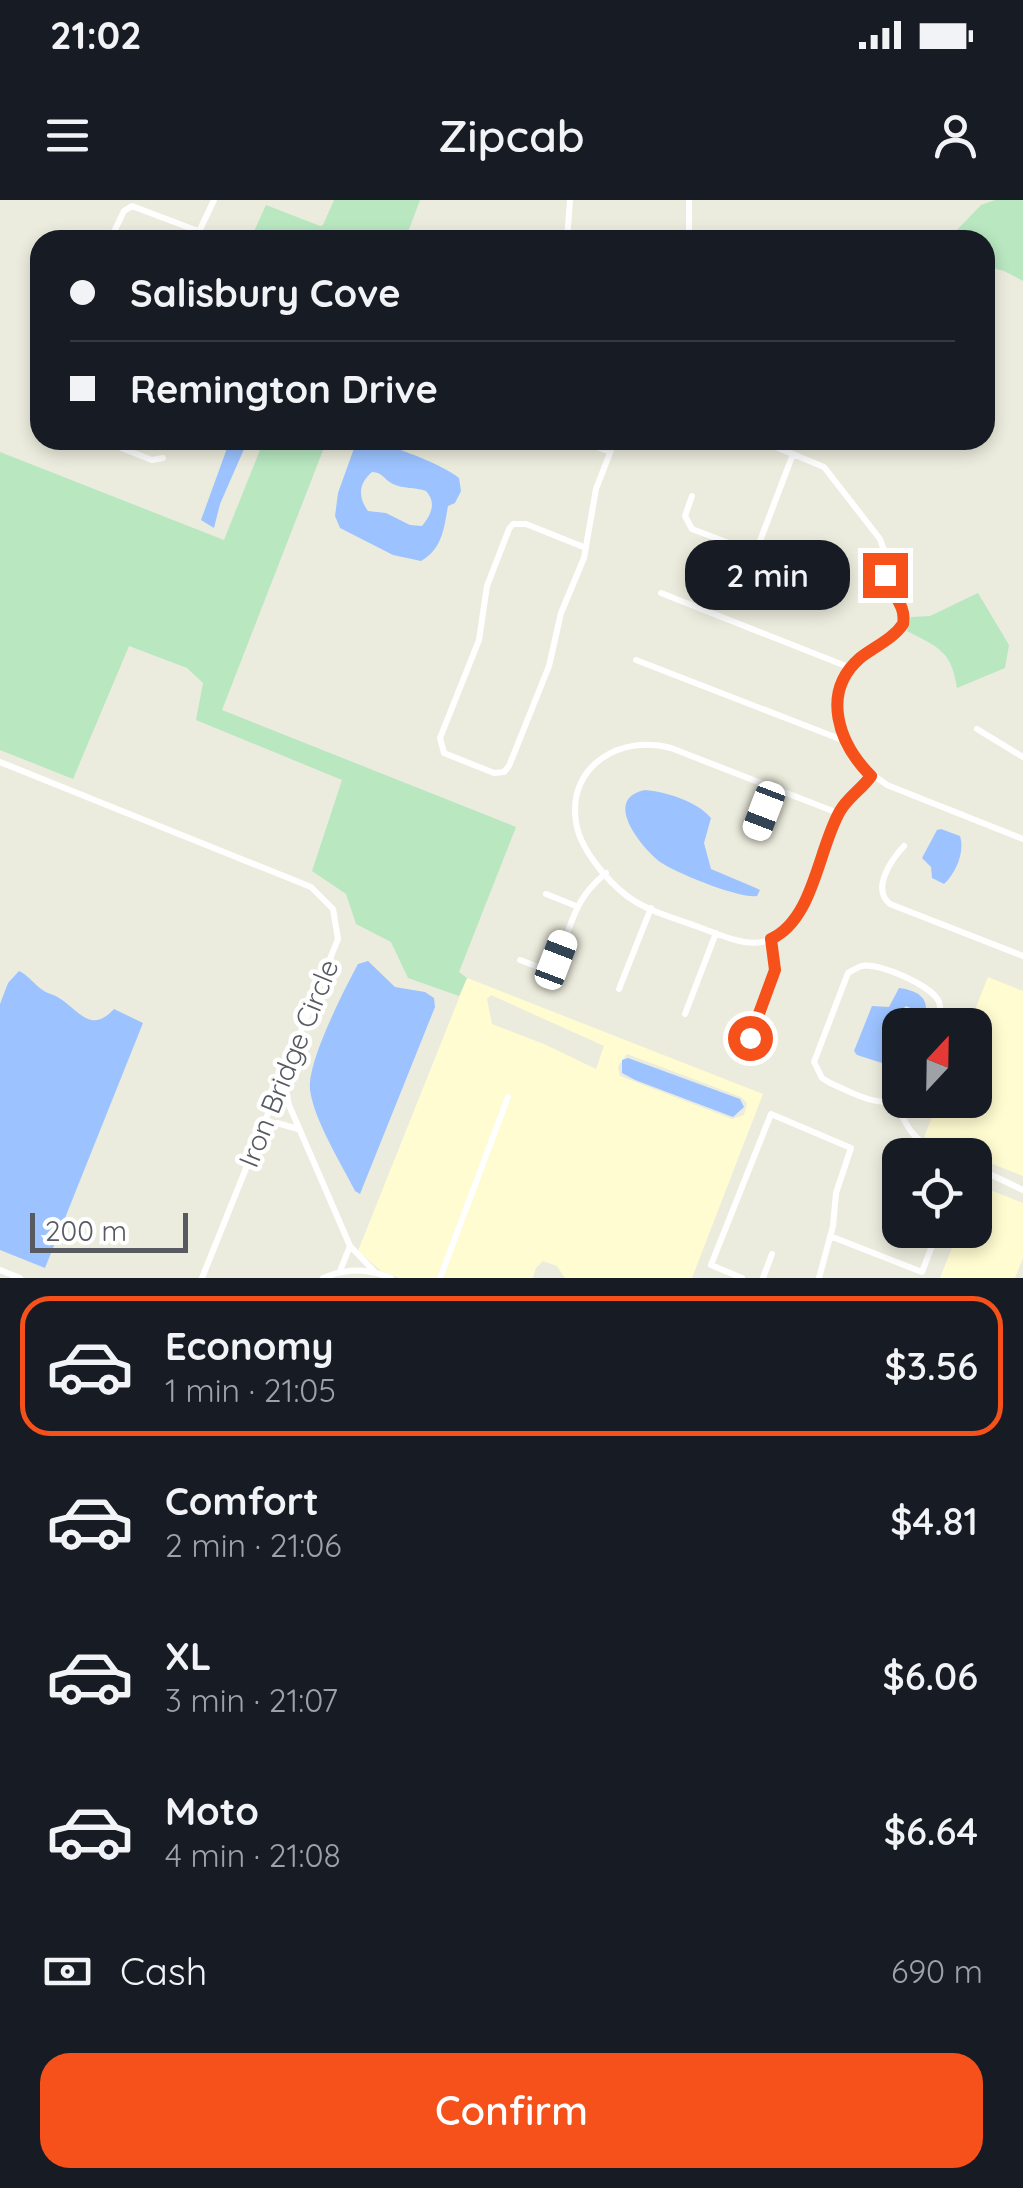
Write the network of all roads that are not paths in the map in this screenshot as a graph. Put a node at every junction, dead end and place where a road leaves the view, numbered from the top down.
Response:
1 (214, 200) edge
2 (570, 200) edge
3 (691, 200) edge
4 (115, 230) edge
5 (195, 230) edge
6 (199, 230) edge
7 (568, 230) edge
8 (690, 230) edge
9 (131, 450) edge
10 (605, 450) edge
11 (783, 450) edge
12 (610, 452) joint
13 (793, 454) junction
14 (163, 458) dead end
15 (692, 496) dead end
16 (586, 548) junction
17 (755, 554) junction
18 (804, 565) dead end
19 (661, 593) dead end
20 (636, 660) dead end
21 (851, 668) junction
22 (977, 729) dead end
23 (846, 742) junction
24 (1023, 757) edge
25 (0, 762) edge
26 (871, 776) junction
27 (772, 788) junction
28 (838, 813) junction
29 (755, 834) dead end
30 (1023, 839) edge
31 (904, 846) dead end
32 (606, 873) junction
33 (546, 894) dead end
34 (576, 906) junction
35 (651, 908) junction
36 (716, 933) junction
37 (771, 939) junction
38 (1023, 956) edge
39 (520, 960) dead end
40 (620, 989) dead end
41 (940, 1008) edge
42 (685, 1014) dead end
43 (750, 1038) dead end
44 (282, 1076) junction
45 (508, 1098) dead end
46 (882, 1102) edge
47 (261, 1129) junction
48 (299, 1129) junction
49 (992, 1175) edge
50 (1023, 1190) edge
51 (830, 1236) junction
52 (350, 1246) junction
53 (931, 1248) edge
54 (772, 1254) dead end
55 (0, 1270) edge
56 (340, 1271) junction
57 (375, 1272) junction
58 (20, 1278) edge
59 (202, 1278) edge
60 (324, 1278) edge
61 (390, 1278) edge
62 (440, 1278) edge
63 (742, 1278) edge
64 (762, 1278) edge
65 (819, 1278) edge

1 - 6 street
2 - 7 street
3 - 8 street
4 - 5 street
9 - 14 street
10 - 12 street
11 - 13 street
12 - 16 street
13 - 17 street
13 - 21 street
15 - 17 street
16 - 16 street
17 - 18 street
19 - 21 street
20 - 23 street
21 - 23 street
22 - 24 street
23 - 26 street
25 - 44 street, Iron Bridge Circle
26 - 28 street
26 - 30 street
27 - 28 street
27 - 29 street
27 - 32 street
28 - 37 street
31 - 38 street
32 - 34 street
32 - 35 street
33 - 34 street
34 - 39 street
35 - 36 street
35 - 40 street
36 - 37 street
36 - 42 street
37 - 43 street
41 - 46 street
44 - 47 street, Iron Bridge Circle
44 - 48 street
45 - 62 street
47 - 48 street
47 - 59 street, Iron Bridge Circle
48 - 52 street
49 - 50 street
51 - 53 street
51 - 63 street
51 - 65 street
52 - 56 street
52 - 57 street
54 - 64 street
55 - 58 street
56 - 57 street
56 - 60 street
57 - 61 street

